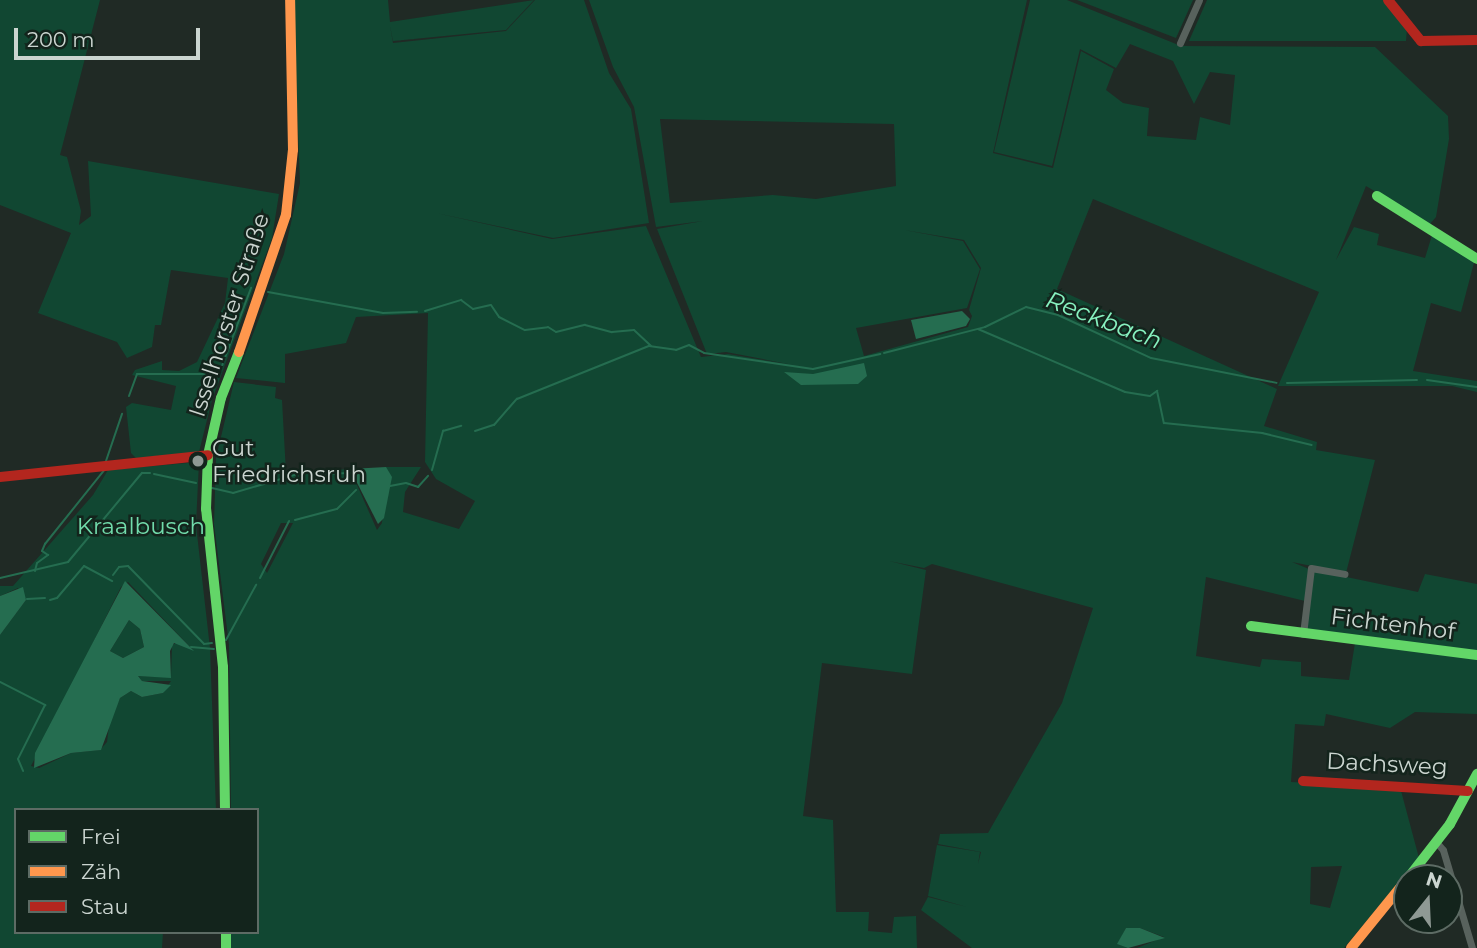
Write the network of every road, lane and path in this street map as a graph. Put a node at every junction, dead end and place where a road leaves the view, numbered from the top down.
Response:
1 (290, 0) edge
2 (1199, 0) edge
3 (1388, 0) edge
4 (1477, 40) edge
5 (1180, 43) dead end
6 (1377, 196) dead end
7 (1477, 259) edge
8 (208, 455) junction
9 (0, 477) edge
10 (1344, 574) dead end
11 (1251, 626) dead end
12 (1303, 634) junction
13 (1477, 655) edge
14 (1303, 781) dead end
15 (1473, 785) edge
16 (225, 808) edge
17 (1437, 843) junction
18 (1419, 864) edge
19 (1393, 896) edge
20 (1351, 948) edge
21 (1472, 948) edge

1 - 8 street, Isselhorster Straße
2 - 5 street
3 - 4 street
6 - 7 street
8 - 9 street
8 - 16 street, Isselhorster Straße
10 - 12 street, Fichtenhof
11 - 12 street, Fichtenhof
12 - 13 street, Fichtenhof
14 - 15 street, Dachsweg
15 - 17 street
17 - 18 street
17 - 21 street
19 - 20 street

